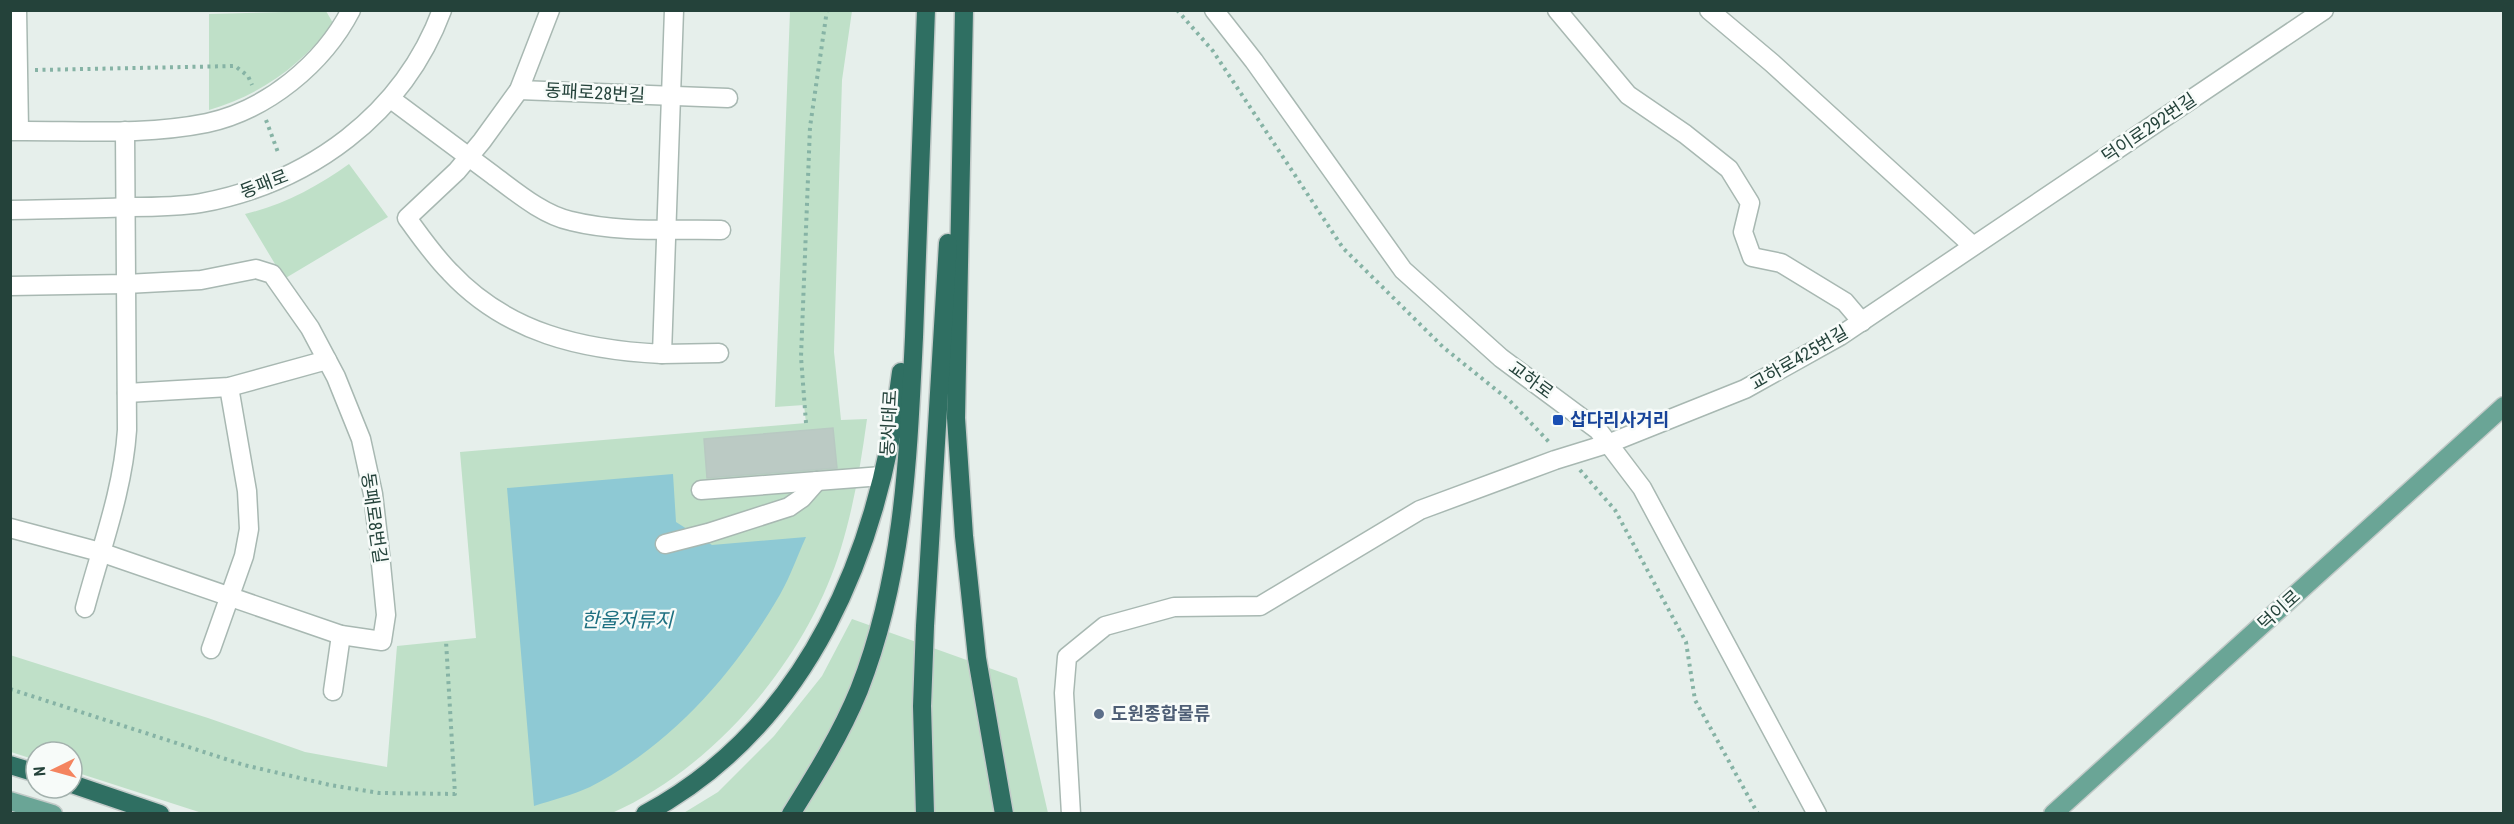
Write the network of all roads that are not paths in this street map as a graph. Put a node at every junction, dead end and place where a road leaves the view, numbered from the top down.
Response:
1 (17, 10) edge
2 (351, 10) edge
3 (442, 10) edge
4 (550, 10) edge
5 (674, 10) edge
6 (926, 10) edge
7 (964, 10) edge
8 (1214, 10) edge
9 (1557, 10) edge
10 (1709, 10) edge
11 (2324, 10) edge
12 (519, 90) junction
13 (671, 97) junction
14 (728, 98) dead end
15 (391, 99) junction
16 (15, 130) edge
17 (125, 131) junction
18 (469, 157) junction
19 (126, 208) junction
20 (10, 210) edge
21 (920, 218) junction
22 (667, 229) junction
23 (722, 230) dead end
24 (1973, 246) junction
25 (126, 284) junction
26 (10, 286) edge
27 (1862, 321) junction
28 (719, 353) dead end
29 (662, 354) junction
30 (327, 360) junction
31 (230, 387) junction
32 (127, 393) junction
33 (2504, 406) edge
34 (1610, 443) junction
35 (882, 476) junction
36 (818, 481) junction
37 (701, 490) dead end
38 (10, 528) edge
39 (665, 544) dead end
40 (100, 552) junction
41 (228, 596) junction
42 (85, 608) dead end
43 (341, 635) junction
44 (211, 649) dead end
45 (333, 691) dead end
46 (84, 788) edge
47 (10, 801) edge
48 (53, 813) edge
49 (160, 813) edge
50 (645, 813) edge
51 (791, 813) edge
52 (925, 813) edge
53 (1004, 813) edge
54 (1071, 813) edge
55 (1817, 813) edge
56 (2053, 813) edge

1 - 16 street
2 - 17 street
3 - 15 street, 동패로
4 - 12 street, 동패로28번길
5 - 13 street, 동패로28번길
6 - 21 highway, 동서대로
7 - 52 highway
7 - 53 highway
8 - 34 street, 교하로
9 - 27 street
10 - 24 street
11 - 24 street, 덕이로292번길
12 - 13 street, 동패로28번길
12 - 18 street, 동패로28번길
13 - 14 street, 동패로28번길
13 - 22 street, 동패로28번길
15 - 18 street
15 - 19 street, 동패로
16 - 17 street
17 - 19 street
18 - 22 street
18 - 29 street, 동패로28번길
19 - 20 street, 동패로
19 - 25 street
21 - 35 highway
21 - 51 highway, 동서대로
22 - 23 street
22 - 29 street, 동패로28번길
24 - 27 street, 교하로425번길
25 - 26 street, 동패로8번길
25 - 30 street, 동패로8번길
25 - 32 street
27 - 34 street, 교하로425번길
28 - 29 street, 동패로28번길
30 - 31 street
30 - 43 street, 동패로8번길
31 - 32 street
31 - 41 street
32 - 40 street
33 - 56 main road, 덕이로
34 - 54 street, 교하로425번길
34 - 55 street, 교하로
35 - 36 street
35 - 50 highway
36 - 37 street
36 - 39 street
38 - 40 street, 동패로8번길
40 - 41 street, 동패로8번길
40 - 42 street
41 - 43 street, 동패로8번길
41 - 44 street
43 - 45 street
46 - 49 highway
47 - 48 main road

